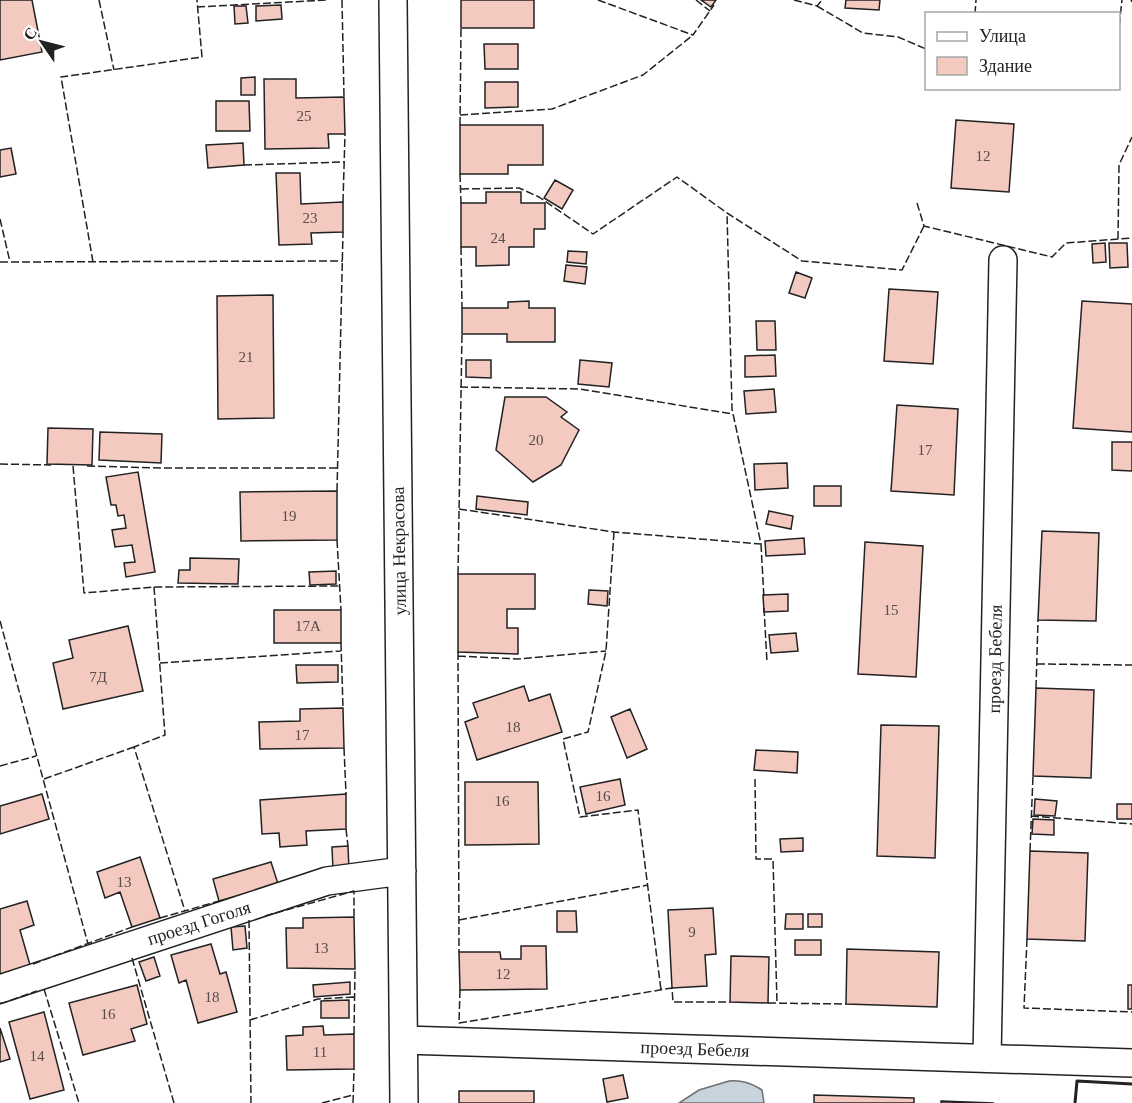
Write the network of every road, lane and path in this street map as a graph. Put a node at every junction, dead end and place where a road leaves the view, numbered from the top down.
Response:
1 (393, 0) edge
2 (1003, 260) dead end
3 (402, 871) junction
4 (0, 989) edge
5 (404, 1040) junction
6 (987, 1058) junction
7 (1132, 1063) edge
8 (404, 1103) edge

1 - 3 street, улица Некрасова
2 - 6 street, проезд Бебеля
3 - 4 street, проезд Гоголя
3 - 5 street, улица Некрасова
5 - 6 street, проезд Бебеля
5 - 8 street, улица Некрасова
6 - 7 street, проезд Бебеля

